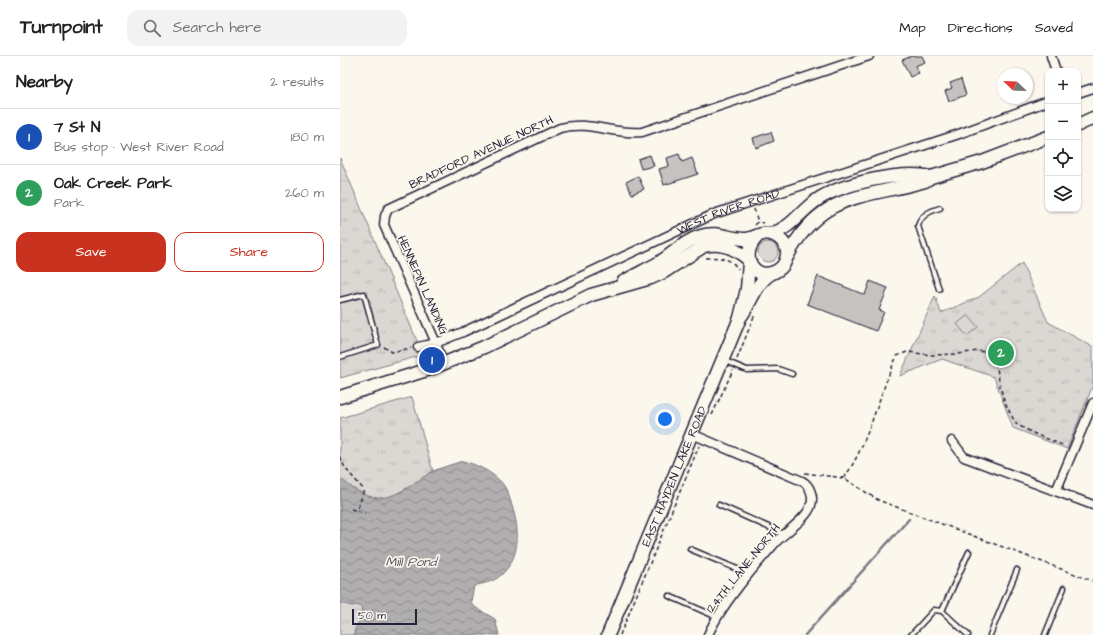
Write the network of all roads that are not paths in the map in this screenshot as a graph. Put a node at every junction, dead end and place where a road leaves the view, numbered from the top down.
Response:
1 (869, 56) edge
2 (1051, 56) edge
3 (1055, 68) edge
4 (1093, 88) edge
5 (1081, 92) edge
6 (1045, 102) edge
7 (1093, 118) edge
8 (1081, 124) edge
9 (1045, 138) edge
10 (931, 177) junction
11 (940, 208) dead end
12 (384, 216) joint
13 (771, 234) junction
14 (758, 236) junction
15 (787, 257) junction
16 (748, 260) junction
17 (772, 273) junction
18 (613, 288) junction
19 (939, 289) dead end
20 (340, 300) edge
21 (740, 318) junction
22 (436, 343) junction
23 (418, 347) road end
24 (340, 357) edge
25 (723, 360) junction
26 (442, 364) junction
27 (792, 374) dead end
28 (340, 397) edge
29 (1093, 403) edge
30 (692, 434) junction
31 (952, 441) dead end
32 (1056, 491) junction
33 (719, 505) dead end
34 (1093, 505) edge
35 (784, 534) junction
36 (690, 549) dead end
37 (969, 552) dead end
38 (1017, 570) dead end
39 (750, 574) junction
40 (1064, 588) dead end
41 (670, 596) dead end
42 (942, 611) junction
43 (717, 617) junction
44 (608, 635) edge
45 (708, 635) edge
46 (911, 635) edge
47 (968, 635) edge
48 (990, 635) edge
49 (1045, 635) edge

1 - 12 street, BRADFORD AVENUE NORTH
2 - 3 street
4 - 5 street
6 - 22 street, WEST RIVER ROAD
7 - 8 main road
9 - 10 main road
10 - 13 main road
10 - 15 main road
11 - 19 lane
12 - 22 street, HENNEPIN LANDING
13 - 14 main road
13 - 15 main road
14 - 16 main road
14 - 18 main road, WEST RIVER ROAD
15 - 17 main road
16 - 17 main road
16 - 18 main road, WEST RIVER ROAD
16 - 21 main road, EAST HAYDEN LAKE ROAD
17 - 21 main road, EAST HAYDEN LAKE ROAD
18 - 26 main road, WEST RIVER ROAD
20 - 24 lane
21 - 25 main road, EAST HAYDEN LAKE ROAD
22 - 23 street, WEST RIVER ROAD
22 - 26 street, HENNEPIN LANDING
25 - 27 lane
25 - 30 main road, EAST HAYDEN LAKE ROAD
26 - 28 main road, WEST RIVER ROAD
29 - 32 street
30 - 35 street, 124TH LANE NORTH
30 - 44 main road, EAST HAYDEN LAKE ROAD
31 - 32 street
32 - 34 street
33 - 35 lane
35 - 39 street, 124TH LANE NORTH
36 - 39 lane
37 - 42 lane
38 - 48 lane
39 - 43 street, 124TH LANE NORTH
40 - 49 lane
41 - 43 lane
42 - 46 lane
42 - 47 lane
43 - 45 street, 124TH LANE NORTH

